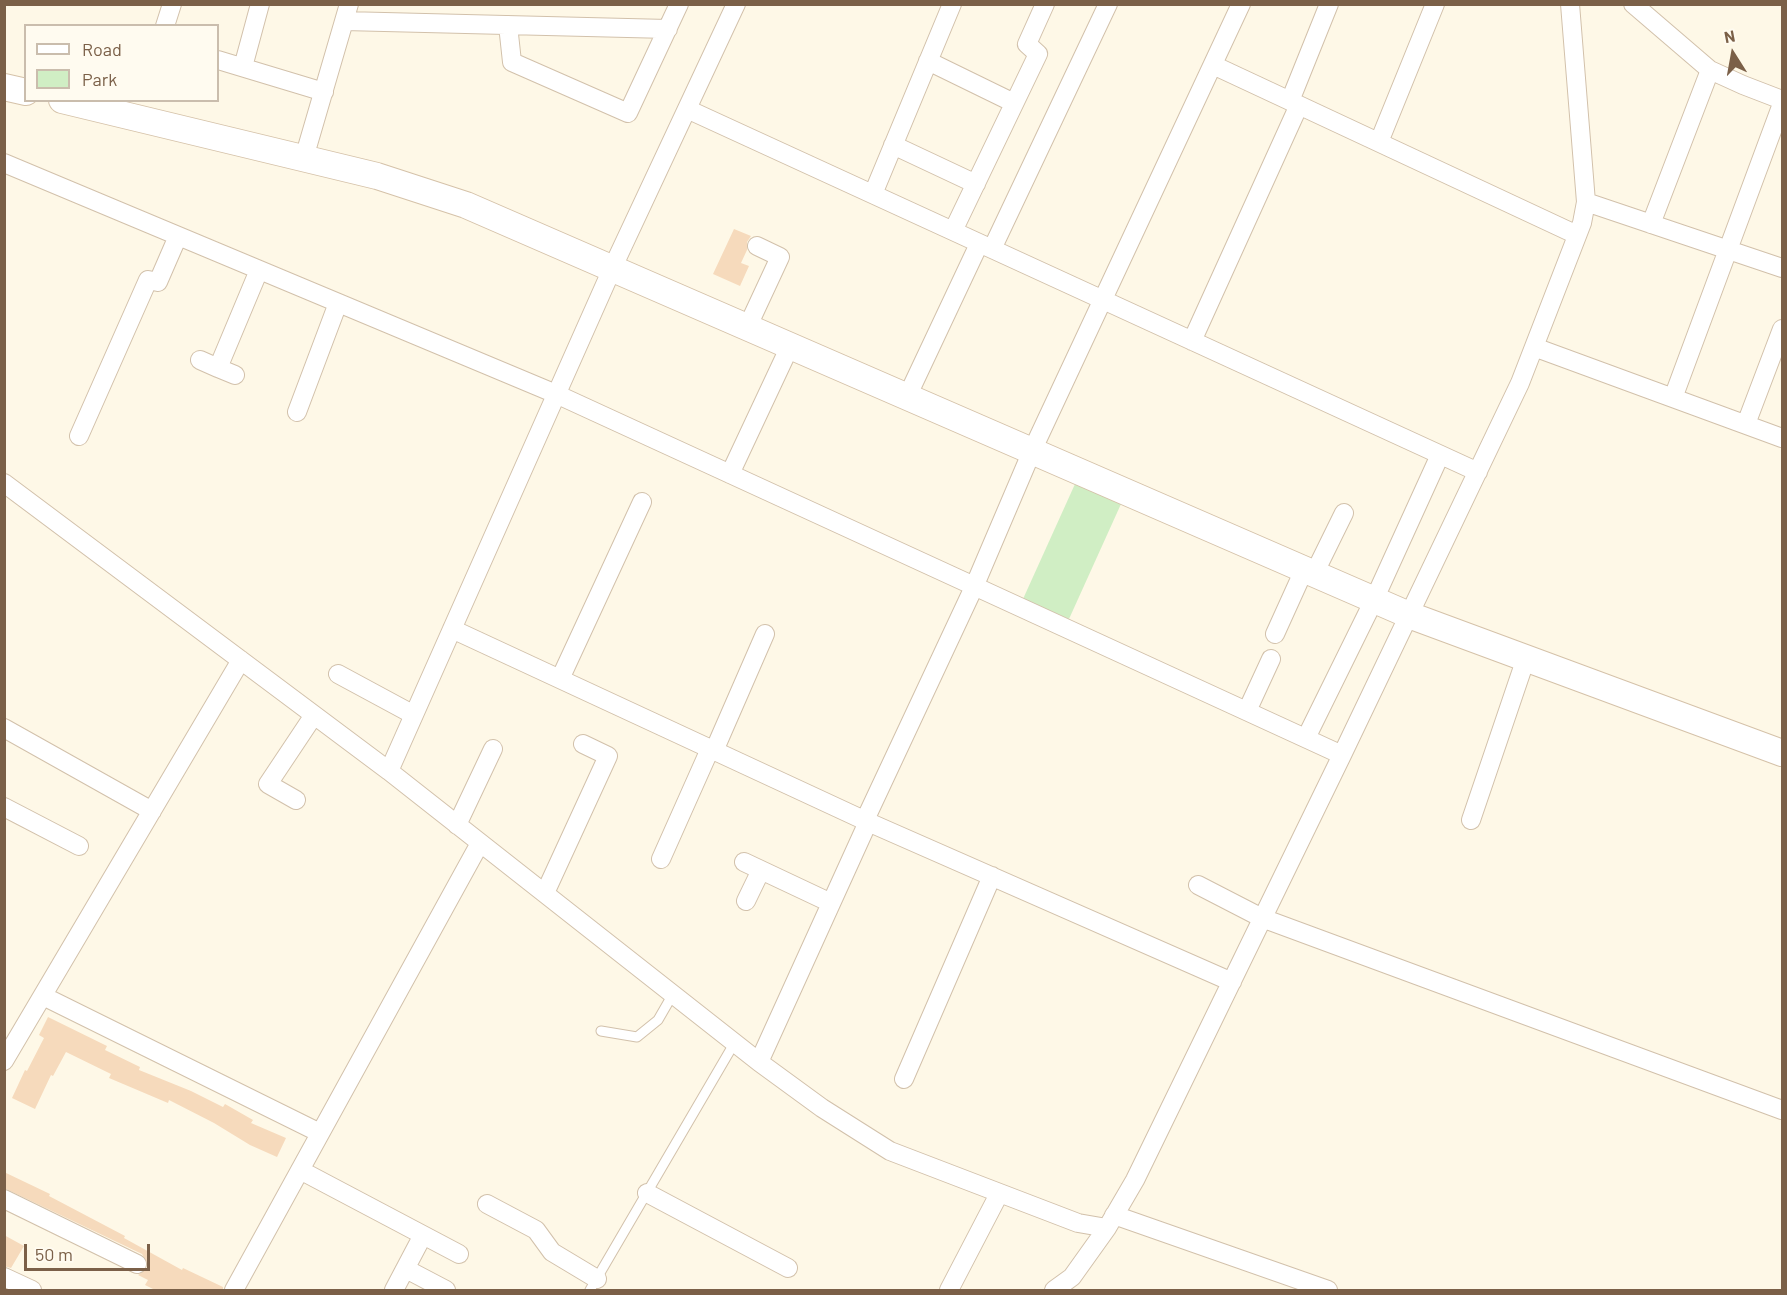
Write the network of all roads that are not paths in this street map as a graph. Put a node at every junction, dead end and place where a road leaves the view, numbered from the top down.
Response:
1 (172, 4) edge
2 (260, 4) edge
3 (679, 4) edge
4 (736, 4) edge
5 (952, 4) edge
6 (1045, 4) edge
7 (1108, 4) edge
8 (1241, 4) edge
9 (1329, 4) edge
10 (1434, 4) edge
11 (1570, 4) edge
12 (1633, 4) edge
13 (347, 13) edge
14 (166, 24) edge
15 (508, 25) junction
16 (668, 29) junction
17 (219, 60) edge
18 (928, 61) junction
19 (1213, 65) junction
20 (243, 67) junction
21 (1710, 70) junction
22 (4, 87) edge
23 (24, 92) edge
24 (324, 92) junction
25 (1782, 100) edge
26 (70, 102) edge
27 (1014, 103) junction
28 (1294, 103) junction
29 (1782, 104) edge
30 (687, 109) junction
31 (1379, 142) junction
32 (893, 145) junction
33 (304, 158) junction
34 (4, 163) edge
35 (976, 184) junction
36 (873, 194) junction
37 (1586, 202) junction
38 (1651, 224) junction
39 (953, 231) junction
40 (1577, 235) junction
41 (178, 236) junction
42 (757, 246) dead end
43 (986, 247) junction
44 (1728, 250) junction
45 (1782, 268) edge
46 (612, 269) junction
47 (259, 270) junction
48 (1103, 300) junction
49 (338, 303) junction
50 (747, 328) junction
51 (1782, 329) edge
52 (1192, 341) junction
53 (790, 346) junction
54 (1534, 347) junction
55 (200, 360) dead end
56 (556, 394) junction
57 (907, 397) junction
58 (1673, 398) junction
59 (297, 412) dead end
60 (1746, 424) junction
61 (79, 435) dead end
62 (1782, 438) edge
63 (1032, 451) junction
64 (1440, 455) junction
65 (1478, 472) junction
66 (730, 474) junction
67 (5, 484) edge
68 (642, 502) dead end
69 (1344, 513) dead end
70 (1309, 572) junction
71 (974, 587) junction
72 (1374, 600) junction
73 (1409, 615) junction
74 (452, 629) junction
75 (1275, 633) dead end
76 (765, 634) dead end
77 (1526, 658) junction
78 (1271, 659) dead end
79 (241, 660) junction
80 (338, 674) dead end
81 (560, 679) junction
82 (1246, 711) junction
83 (314, 715) junction
84 (414, 715) junction
85 (4, 729) edge
86 (1306, 738) junction
87 (584, 744) dead end
88 (494, 749) dead end
89 (712, 750) junction
90 (1782, 753) edge
91 (1342, 755) junction
92 (389, 771) junction
93 (296, 800) dead end
94 (4, 807) edge
95 (152, 811) junction
96 (1471, 820) dead end
97 (867, 821) junction
98 (457, 825) junction
99 (480, 843) junction
100 (79, 846) dead end
101 (661, 859) dead end
102 (744, 862) dead end
103 (761, 870) junction
104 (992, 876) junction
105 (1198, 885) dead end
106 (545, 893) junction
107 (746, 901) dead end
108 (831, 903) junction
109 (1262, 918) junction
110 (1232, 982) junction
111 (674, 994) junction
112 (43, 996) junction
113 (601, 1031) dead end
114 (735, 1042) junction
115 (4, 1061) edge
116 (759, 1062) junction
117 (904, 1079) dead end
118 (1782, 1110) edge
119 (320, 1133) junction
120 (300, 1170) junction
121 (646, 1192) junction
122 (999, 1194) junction
123 (4, 1199) edge
124 (487, 1204) dead end
125 (1111, 1221) junction
126 (423, 1234) junction
127 (459, 1254) dead end
128 (137, 1264) dead end
129 (788, 1268) dead end
130 (406, 1269) junction
131 (4, 1276) edge
132 (594, 1287) edge
133 (32, 1290) edge
134 (234, 1290) edge
135 (394, 1290) edge
136 (446, 1290) edge
137 (949, 1290) edge
138 (1054, 1290) edge
139 (1328, 1290) edge

1 - 14 street
2 - 20 street
3 - 16 street
4 - 30 street
5 - 18 street
6 - 27 street
7 - 43 street
8 - 19 street
9 - 28 street
10 - 31 street
11 - 37 street
12 - 21 street
13 - 15 street
13 - 24 street
15 - 16 street
15 - 16 street
17 - 20 street
18 - 27 street
18 - 32 street
19 - 28 street
19 - 48 street
20 - 24 street
21 - 25 street
21 - 38 street
22 - 23 street
24 - 33 street
26 - 33 street
27 - 35 street
28 - 31 street
28 - 52 street
29 - 44 street
30 - 36 street
30 - 46 street
31 - 40 street
32 - 35 street
32 - 36 street
33 - 46 street
34 - 41 street
35 - 39 street
36 - 39 street
37 - 38 street
37 - 40 street
38 - 44 street
39 - 43 street
40 - 54 street
41 - 47 street
41 - 61 street
42 - 50 street
43 - 48 street
43 - 57 street
44 - 45 street
44 - 58 street
46 - 50 street
46 - 56 street
47 - 49 street
47 - 55 street
48 - 52 street
48 - 63 street
49 - 56 street
49 - 59 street
50 - 53 street
51 - 60 street
52 - 64 street
53 - 57 street
53 - 66 street
54 - 58 street
54 - 65 street
56 - 66 street
56 - 74 street
57 - 63 street
58 - 60 street
60 - 62 street
63 - 70 street
63 - 71 street
64 - 65 street
64 - 72 street
65 - 73 street
66 - 71 street
67 - 79 street
68 - 81 street
69 - 70 street
70 - 72 street
70 - 75 street
71 - 82 street
71 - 97 street
72 - 73 street
72 - 86 street
73 - 77 street
73 - 91 street
74 - 81 street
74 - 84 street
76 - 89 street
77 - 90 street
77 - 96 street
78 - 82 street
79 - 83 street
79 - 95 street
80 - 84 street
81 - 89 street
82 - 86 street
83 - 92 street
83 - 93 street
84 - 92 street
85 - 95 street
86 - 91 street
87 - 106 street
88 - 98 street
89 - 97 street
89 - 101 street
91 - 109 street
92 - 98 street
94 - 100 street
95 - 112 street
97 - 104 street
97 - 108 street
98 - 99 street
99 - 106 street
99 - 119 street
102 - 103 street
103 - 107 street
103 - 108 street
104 - 110 street
104 - 117 street
105 - 109 street
106 - 111 street
108 - 116 street
109 - 110 street
109 - 118 street
110 - 125 street
111 - 113 lane
111 - 114 street
112 - 115 street
112 - 119 street
114 - 116 street
114 - 121 lane
116 - 122 street
119 - 120 street
120 - 126 street
120 - 134 street
121 - 129 street
121 - 132 lane
122 - 125 street
122 - 137 street
123 - 128 street
124 - 132 street
125 - 138 street
125 - 139 street
126 - 127 street
126 - 130 street
130 - 135 street
130 - 136 street
131 - 133 street

